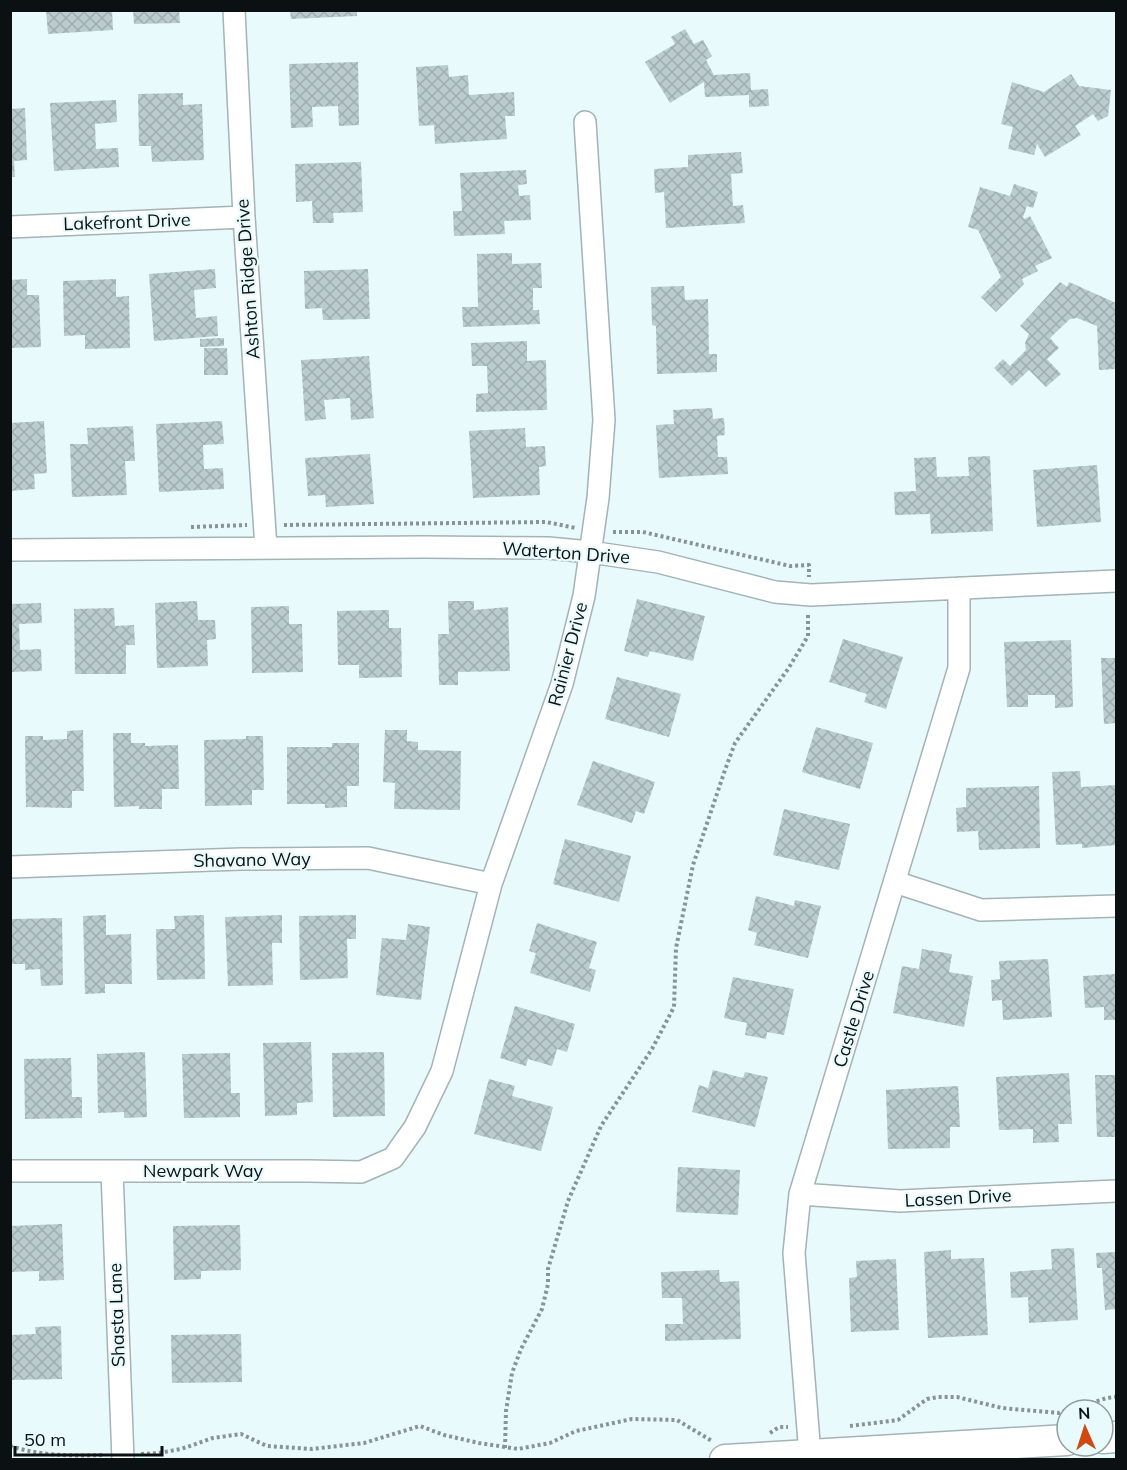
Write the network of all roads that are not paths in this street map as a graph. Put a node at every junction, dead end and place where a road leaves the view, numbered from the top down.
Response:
1 (234, 10) edge
2 (585, 122) dead end
3 (244, 218) junction
4 (10, 227) edge
5 (266, 548) junction
6 (10, 550) edge
7 (590, 552) junction
8 (1116, 581) edge
9 (958, 588) junction
10 (10, 867) edge
11 (895, 882) junction
12 (491, 884) junction
13 (1116, 906) edge
14 (393, 1158) joint
15 (10, 1171) edge
16 (112, 1171) junction
17 (1116, 1191) edge
18 (800, 1194) junction
19 (1055, 1440) edge
20 (808, 1441) junction
21 (721, 1451) edge
22 (123, 1457) edge

1 - 3 street, Ashton Ridge Drive
2 - 7 street, Rainier Drive
3 - 4 street, Lakefront Drive
3 - 5 street, Ashton Ridge Drive
5 - 6 street, Waterton Drive
5 - 7 street, Waterton Drive
7 - 9 street, Waterton Drive
7 - 12 street, Rainier Drive
8 - 9 street, Waterton Drive
9 - 11 street, Castle Drive
10 - 12 street, Shavano Way
11 - 13 street
11 - 18 street, Castle Drive
12 - 14 street, Rainier Drive
14 - 16 street, Newpark Way
15 - 16 street, Newpark Way
16 - 22 street, Shasta Lane
17 - 18 street, Lassen Drive
18 - 20 street, Castle Drive
19 - 20 main road
20 - 21 main road

